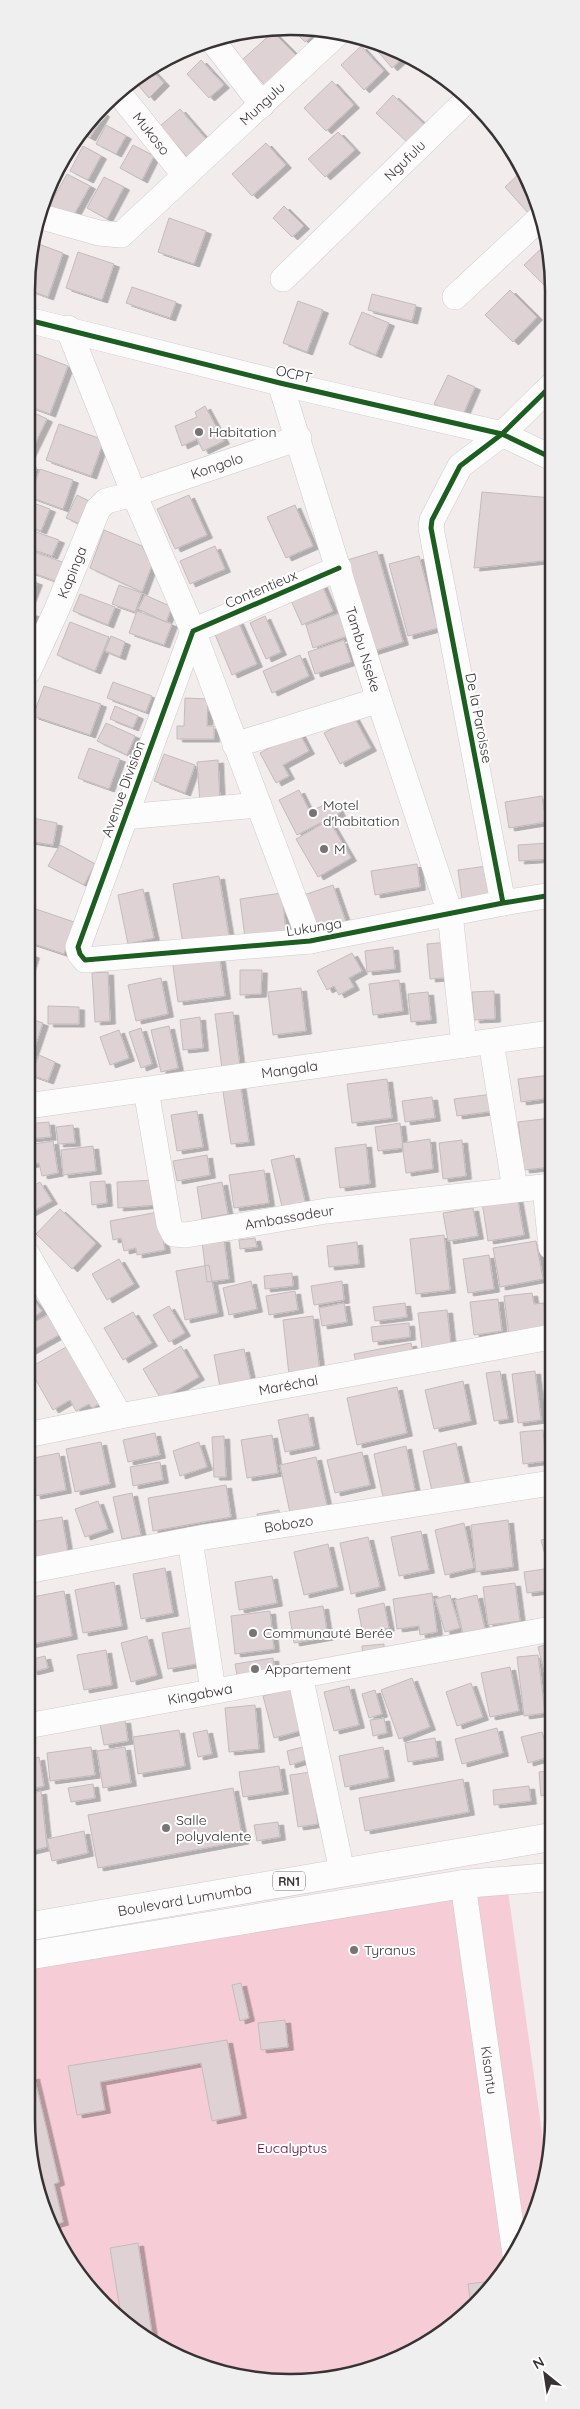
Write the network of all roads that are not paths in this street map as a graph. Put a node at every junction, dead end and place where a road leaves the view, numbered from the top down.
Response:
1 (332, 39) edge
2 (217, 46) edge
3 (123, 98) edge
4 (463, 103) edge
5 (262, 105) junction
6 (185, 176) junction
7 (46, 218) edge
8 (535, 222) edge
9 (283, 279) dead end
10 (455, 297) dead end
11 (35, 321) edge
12 (68, 328) junction
13 (280, 383) junction
14 (545, 392) edge
15 (502, 434) junction
16 (299, 438) junction
17 (545, 455) edge
18 (134, 494) junction
19 (339, 568) junction
20 (193, 631) junction
21 (35, 657) edge
22 (379, 700) junction
23 (235, 745) junction
24 (259, 805) junction
25 (124, 817) junction
26 (545, 897) edge
27 (504, 903) junction
28 (450, 913) junction
29 (310, 941) junction
30 (80, 954) joint
31 (545, 1035) edge
32 (491, 1042) junction
33 (464, 1045) junction
34 (146, 1090) junction
35 (35, 1105) edge
36 (545, 1186) edge
37 (515, 1189) junction
38 (35, 1268) edge
39 (545, 1337) edge
40 (120, 1416) junction
41 (35, 1428) edge
42 (545, 1484) edge
43 (190, 1540) junction
44 (35, 1569) edge
45 (545, 1630) edge
46 (300, 1675) junction
47 (213, 1690) junction
48 (35, 1724) edge
49 (545, 1838) edge
50 (342, 1872) junction
51 (545, 1878) edge
52 (462, 1884) junction
53 (35, 1925) edge
54 (35, 1955) edge
55 (513, 2242) edge

1 - 5 street, Mungulu
2 - 5 street
3 - 6 street, Mukoso
4 - 9 street, Ngufulu
5 - 6 street, Mungulu
6 - 7 street, Mungulu
8 - 10 street
11 - 12 street, OCPT
12 - 13 street, OCPT
12 - 18 street
13 - 15 street, OCPT
13 - 16 street, Tambu Nseke
14 - 15 street, De la Paroisse
15 - 17 street, OCPT
15 - 27 street, De la Paroisse
16 - 18 street, Kongolo
16 - 19 street, Tambu Nseke
18 - 20 street
18 - 21 street, Kapinga
19 - 20 street, Contentieux
19 - 22 street, Tambu Nseke
20 - 23 street
20 - 25 street, Avenue Division
22 - 23 street
22 - 28 street, Tambu Nseke
23 - 24 street
24 - 25 street, Avenue Division
24 - 29 street
25 - 30 street, Avenue Division
26 - 27 street, Lukunga
27 - 28 street, Lukunga
28 - 29 street, Lukunga
28 - 33 street, Tambu Nseke
29 - 30 street, Lukunga
31 - 32 street, Mangala
32 - 33 street, Mangala
32 - 37 street
33 - 34 street, Mangala
34 - 35 street, Mangala
34 - 37 street, Ambassadeur
36 - 37 street, Ambassadeur
38 - 40 street
39 - 40 street, Maréchal
40 - 41 street, Maréchal
42 - 43 street, Bobozo
43 - 44 street, Bobozo
43 - 47 street
45 - 46 street, Kingabwa
46 - 47 street, Kingabwa
46 - 50 street
47 - 48 street, Kingabwa
49 - 50 highway, Boulevard Lumumba / RN1
50 - 53 highway, Boulevard Lumumba / RN1
51 - 52 highway, RN1
52 - 54 highway, RN1
52 - 55 street, Kisantu

